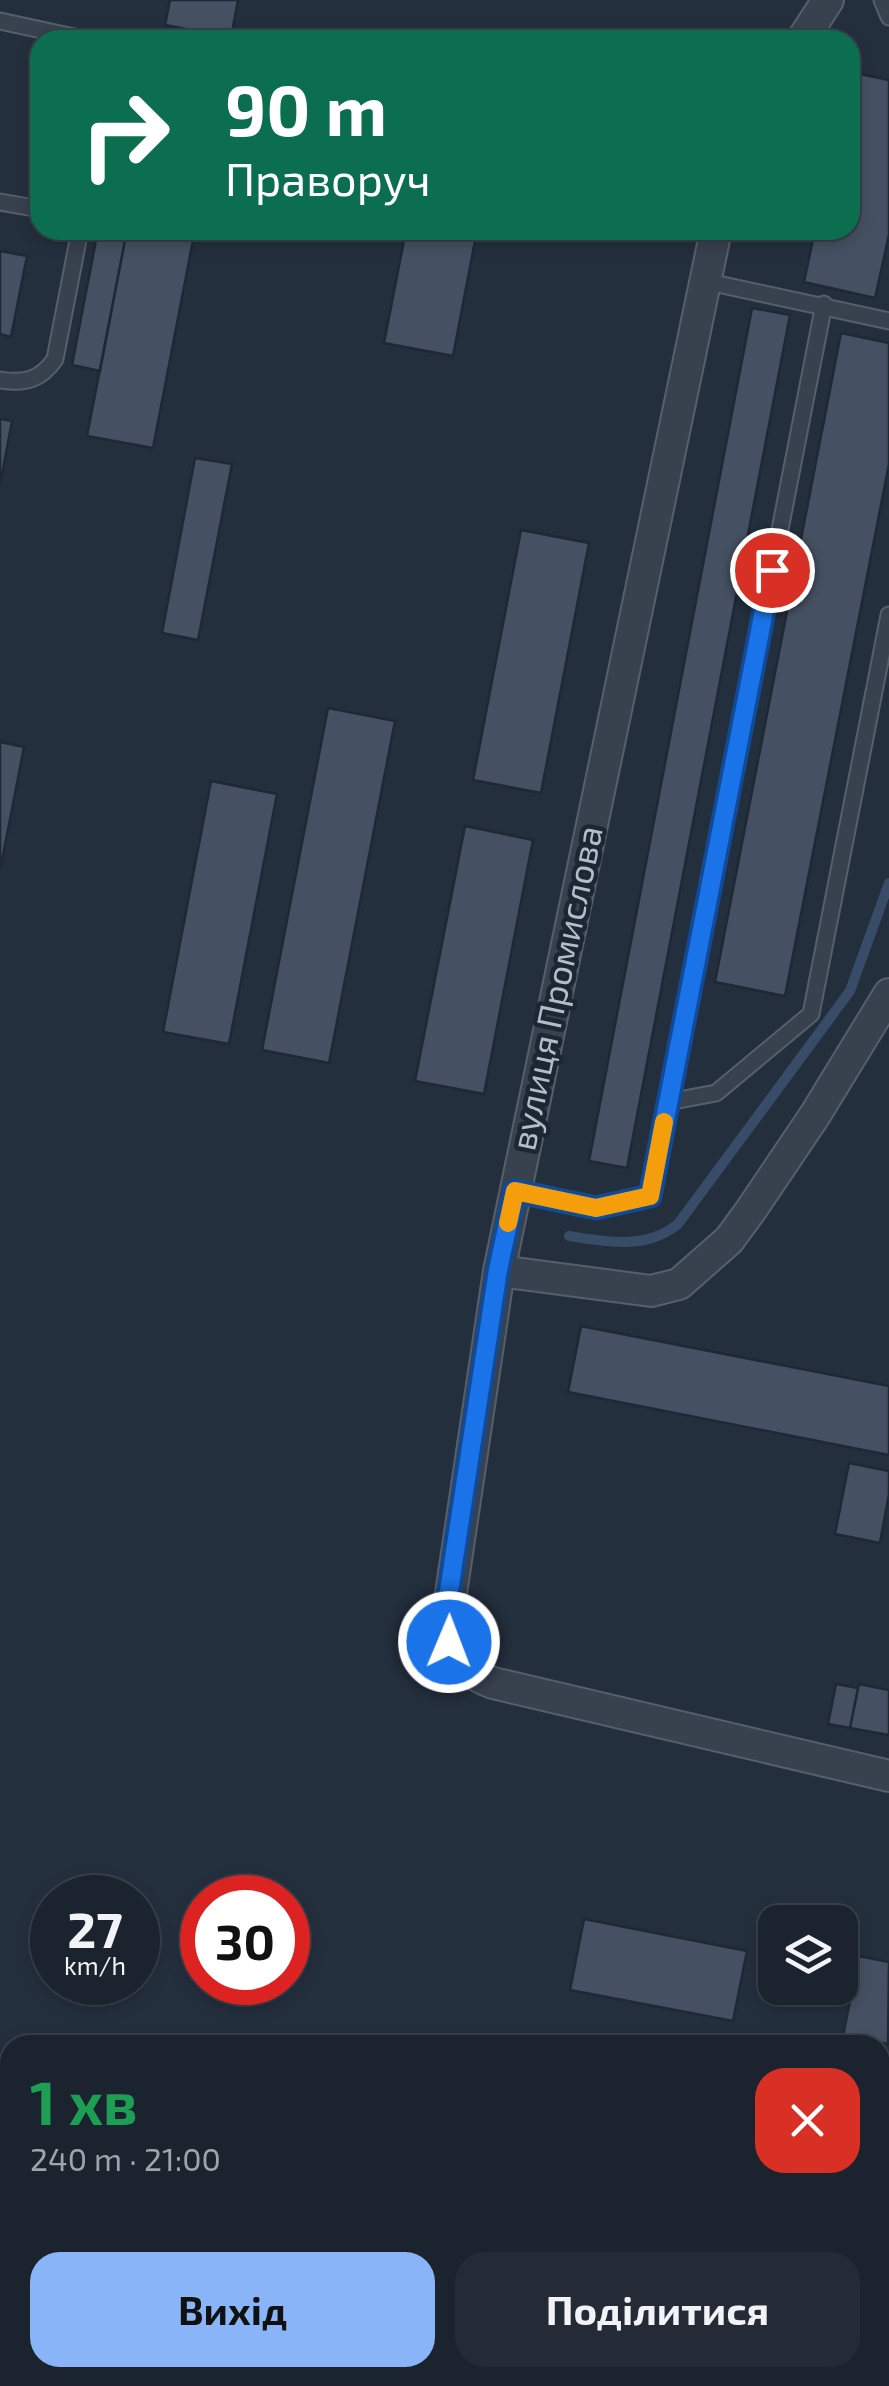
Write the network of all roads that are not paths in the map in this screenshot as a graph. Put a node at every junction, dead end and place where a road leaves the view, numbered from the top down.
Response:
1 (828, 0) edge
2 (882, 0) edge
3 (889, 17) edge
4 (0, 21) edge
5 (42, 30) edge
6 (808, 30) edge
7 (0, 202) edge
8 (30, 207) edge
9 (78, 240) edge
10 (714, 240) edge
11 (704, 281) junction
12 (824, 304) junction
13 (889, 321) edge
14 (0, 380) edge
15 (889, 614) edge
16 (889, 994) edge
17 (668, 1102) junction
18 (515, 1191) junction
19 (498, 1270) junction
20 (889, 1776) edge

1 - 6 street
2 - 3 lane
4 - 5 lane
7 - 8 lane
9 - 14 lane
10 - 11 street, вулиця Промислова
11 - 12 lane
11 - 18 street, вулиця Промислова
12 - 13 lane
12 - 17 lane
15 - 17 lane
16 - 19 street
17 - 18 lane
18 - 19 street, вулиця Промислова
19 - 20 street, вулиця Промислова

